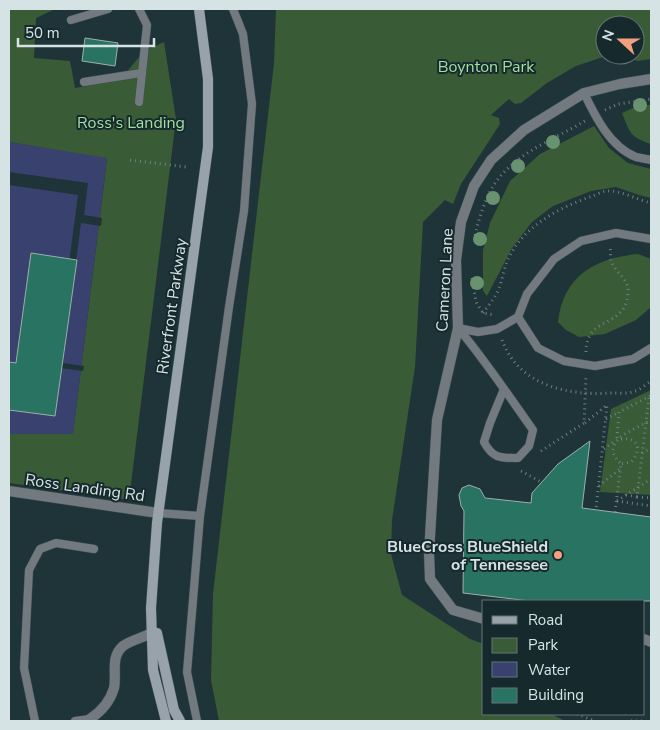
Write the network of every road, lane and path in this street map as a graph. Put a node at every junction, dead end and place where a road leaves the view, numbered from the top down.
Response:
1 (108, 9) edge
2 (140, 9) edge
3 (199, 9) edge
4 (233, 9) edge
5 (71, 20) dead end
6 (141, 74) junction
7 (651, 79) edge
8 (84, 82) dead end
9 (584, 93) junction
10 (651, 99) edge
11 (139, 102) dead end
12 (595, 115) junction
13 (130, 160) dead end
14 (651, 160) edge
15 (186, 167) dead end
16 (651, 203) edge
17 (651, 238) edge
18 (474, 239) dead end
19 (472, 271) dead end
20 (483, 313) junction
21 (495, 314) dead end
22 (518, 317) junction
23 (458, 328) junction
24 (501, 337) dead end
25 (651, 348) edge
26 (651, 381) edge
27 (504, 389) junction
28 (650, 396) edge
29 (619, 412) junction
30 (606, 419) junction
31 (651, 420) edge
32 (584, 423) dead end
33 (646, 423) junction
34 (617, 439) junction
35 (651, 448) edge
36 (604, 450) junction
37 (643, 452) junction
38 (637, 456) junction
39 (621, 466) junction
40 (651, 479) edge
41 (599, 487) junction
42 (639, 488) junction
43 (9, 491) edge
44 (626, 496) junction
45 (638, 497) junction
46 (651, 498) edge
47 (617, 501) junction
48 (651, 506) edge
49 (596, 509) dead end
50 (615, 512) dead end
51 (158, 513) junction
52 (200, 516) junction
53 (94, 549) dead end
54 (151, 608) junction
55 (482, 618) edge
56 (152, 633) junction
57 (580, 715) edge
58 (90, 720) edge
59 (35, 721) edge
60 (75, 721) edge
61 (166, 721) edge
62 (180, 721) edge
63 (197, 721) edge
64 (595, 721) edge
65 (630, 721) edge
66 (642, 721) edge

1 - 5 lane
2 - 6 lane
3 - 51 main road, Riverfront Parkway
4 - 52 lane
6 - 8 lane
6 - 11 lane
7 - 9 street, Cameron Lane
9 - 12 lane
9 - 23 street, Cameron Lane
10 - 12 path
12 - 14 lane
12 - 18 path
13 - 15 path
16 - 20 path
17 - 22 lane
19 - 20 path
20 - 21 path
22 - 23 lane
22 - 25 lane
23 - 27 lane
23 - 55 street, Cameron Lane
24 - 26 path
27 - 27 lane
28 - 29 path
28 - 33 path
29 - 30 path
29 - 34 path
30 - 32 path
30 - 36 path
31 - 33 path
33 - 34 path
33 - 37 path
34 - 36 path
34 - 38 path
34 - 39 path
35 - 37 path
36 - 41 path
37 - 38 path
37 - 42 path
38 - 39 path
39 - 41 path
39 - 47 path
40 - 42 path
41 - 49 path
42 - 44 path
42 - 45 path
43 - 51 street, Ross Landing Rd
44 - 45 path
44 - 47 path
45 - 46 path
47 - 48 path
47 - 50 path
51 - 52 lane
51 - 54 main road, Riverfront Parkway
52 - 63 lane
53 - 59 lane
54 - 56 main road, Riverfront Parkway
54 - 62 main road, Riverfront Parkway
56 - 58 street
56 - 61 main road, Riverfront Parkway
57 - 64 path
58 - 60 lane
65 - 66 path

